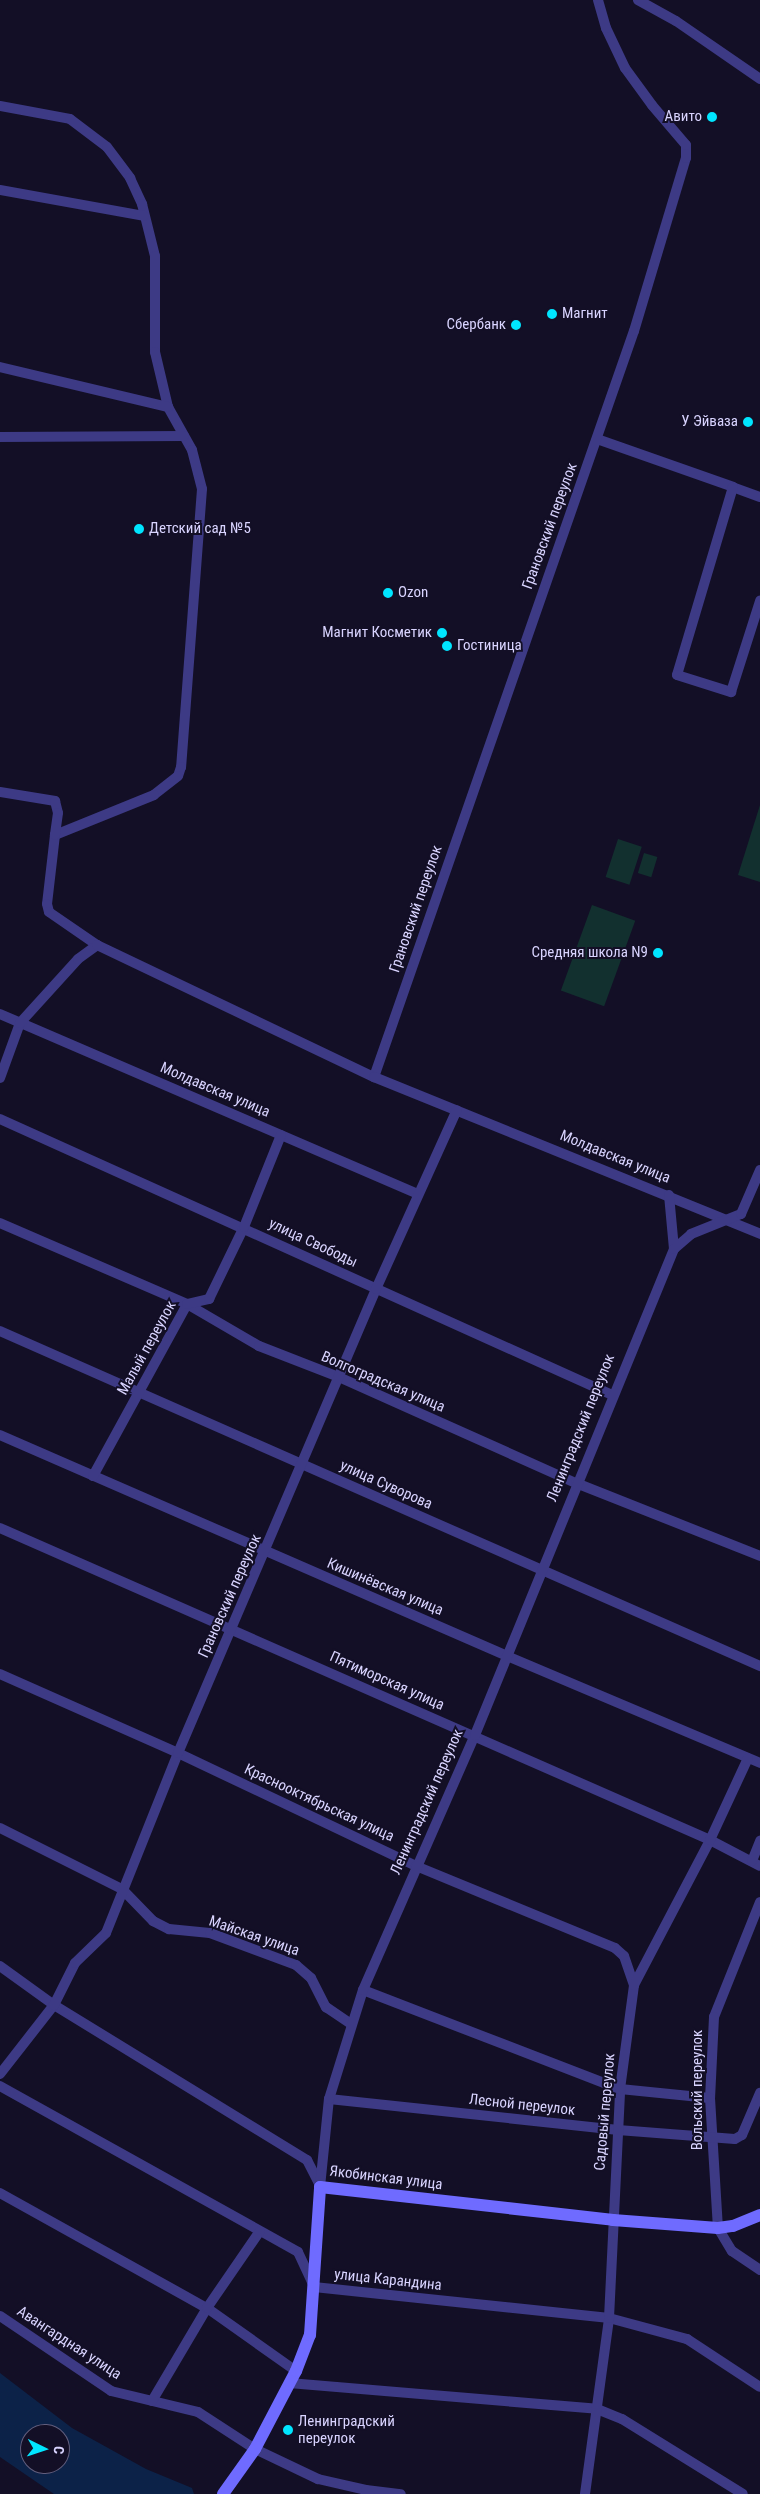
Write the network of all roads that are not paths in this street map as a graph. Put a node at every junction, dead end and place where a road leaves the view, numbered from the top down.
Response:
1 (598, 0) edge
2 (638, 0) edge
3 (760, 79) edge
4 (0, 106) edge
5 (0, 190) edge
6 (144, 216) junction
7 (0, 367) edge
8 (168, 407) junction
9 (184, 436) junction
10 (0, 437) edge
11 (597, 438) junction
12 (733, 487) junction
13 (760, 497) edge
14 (760, 601) edge
15 (0, 792) edge
16 (55, 835) junction
17 (98, 945) junction
18 (0, 1014) edge
19 (20, 1023) junction
20 (374, 1077) junction
21 (0, 1078) edge
22 (457, 1110) junction
23 (0, 1120) edge
24 (281, 1135) junction
25 (760, 1170) edge
26 (418, 1194) junction
27 (668, 1195) junction
28 (728, 1220) junction
29 (0, 1223) edge
30 (244, 1227) junction
31 (760, 1234) edge
32 (674, 1249) junction
33 (376, 1289) junction
34 (187, 1304) junction
35 (0, 1331) edge
36 (341, 1378) junction
37 (139, 1393) junction
38 (612, 1395) junction
39 (0, 1435) edge
40 (302, 1465) junction
41 (93, 1476) junction
42 (576, 1483) junction
43 (0, 1528) edge
44 (265, 1552) junction
45 (760, 1556) edge
46 (542, 1570) junction
47 (231, 1629) junction
48 (507, 1656) junction
49 (760, 1666) edge
50 (0, 1674) edge
51 (475, 1735) junction
52 (178, 1753) junction
53 (748, 1758) junction
54 (760, 1763) edge
55 (0, 1828) edge
56 (710, 1840) junction
57 (760, 1841) edge
58 (756, 1864) edge
59 (416, 1866) junction
60 (122, 1889) junction
61 (760, 1902) edge
62 (0, 1966) edge
63 (634, 1985) junction
64 (363, 1990) junction
65 (54, 2005) junction
66 (351, 2024) junction
67 (0, 2074) edge
68 (0, 2086) edge
69 (620, 2089) junction
70 (760, 2093) edge
71 (710, 2098) junction
72 (329, 2099) junction
73 (618, 2130) junction
74 (712, 2139) junction
75 (320, 2187) junction
76 (0, 2192) edge
77 (760, 2215) edge
78 (612, 2220) junction
79 (718, 2228) junction
80 (260, 2231) junction
81 (760, 2270) edge
82 (314, 2287) junction
83 (207, 2308) junction
84 (0, 2316) edge
85 (609, 2318) junction
86 (296, 2370) junction
87 (289, 2383) junction
88 (760, 2387) edge
89 (152, 2401) junction
90 (597, 2408) junction
91 (255, 2449) junction
92 (223, 2494) edge
93 (401, 2494) edge
94 (585, 2494) edge
95 (743, 2494) edge

1 - 11 street, Грановский переулок
2 - 3 street
4 - 6 street
5 - 6 street
6 - 8 street
7 - 8 street
8 - 9 street
9 - 10 street
9 - 16 street
11 - 12 street
11 - 20 street, Грановский переулок
12 - 13 street
12 - 14 street
15 - 16 street
16 - 17 street, Молдавская улица
17 - 19 street
17 - 20 street, Молдавская улица
18 - 19 street, Молдавская улица
19 - 21 street
19 - 24 street, Молдавская улица
20 - 22 street, Молдавская улица
22 - 26 street, Грановский переулок
22 - 27 street, Молдавская улица
23 - 30 street, улица Свободы
24 - 26 street, Молдавская улица
24 - 30 street, Малый переулок
25 - 28 street, Ленинградский переулок
26 - 33 street, Грановский переулок
27 - 28 street, Молдавская улица
27 - 32 street
28 - 31 street, Молдавская улица
28 - 32 street, Ленинградский переулок
29 - 34 street, Волгоградская улица
30 - 33 street, улица Свободы
30 - 34 street, Малый переулок
32 - 38 street, Ленинградский переулок
33 - 36 street, Грановский переулок
33 - 38 street, улица Свободы
34 - 36 street, Волгоградская улица
34 - 37 street, Малый переулок
35 - 37 street, улица Суворова
36 - 40 street, Грановский переулок
36 - 42 street, Волгоградская улица
37 - 40 street, улица Суворова
37 - 41 street, Малый переулок
38 - 42 street, Ленинградский переулок
39 - 41 street, Кишинёвская улица
40 - 44 street, Грановский переулок
40 - 46 street, улица Суворова
41 - 44 street, Кишинёвская улица
42 - 45 street, Волгоградская улица
42 - 46 street, Ленинградский переулок
43 - 47 street, Пятиморская улица
44 - 47 street, Грановский переулок
44 - 48 street, Кишинёвская улица
46 - 48 street, Ленинградский переулок
46 - 49 street, улица Суворова
47 - 51 street, Пятиморская улица
47 - 52 street, Грановский переулок
48 - 51 street, Ленинградский переулок
48 - 53 street, Кишинёвская улица
50 - 52 street, Краснооктябрьская улица
51 - 56 street, Пятиморская улица
51 - 59 street, Ленинградский переулок
52 - 59 street, Краснооктябрьская улица
52 - 60 street, Грановский переулок
53 - 54 street, Кишинёвская улица
53 - 56 street, Садовый переулок
55 - 60 street, Майская улица
56 - 58 street, Пятиморская улица
56 - 63 street, Садовый переулок
57 - 58 street
59 - 63 street, Краснооктябрьская улица
59 - 64 street, Ленинградский переулок
60 - 65 street, Грановский переулок
60 - 66 street, Майская улица
61 - 71 street, Вольский переулок
62 - 65 street, Якобинская улица
63 - 69 street, Садовый переулок
64 - 66 street, Ленинградский переулок
64 - 69 street
65 - 67 street, Грановский переулок
65 - 75 street, Якобинская улица
66 - 72 street, Ленинградский переулок
68 - 80 street, улица Карандина
69 - 71 street
69 - 73 street, Садовый переулок
70 - 74 street, Лесной переулок
71 - 74 street, Вольский переулок
72 - 73 street, Лесной переулок
72 - 75 street, Ленинградский переулок
73 - 74 street, Лесной переулок
73 - 78 street, Садовый переулок
74 - 79 street, Вольский переулок
75 - 78 street, Якобинская улица
75 - 82 street, Ленинградский переулок
76 - 83 street
77 - 79 street, Якобинская улица
78 - 79 street, Якобинская улица
78 - 85 street, Садовый переулок
79 - 81 street
80 - 82 street, улица Карандина
80 - 83 street
82 - 85 street, улица Карандина
82 - 86 street, Ленинградский переулок
83 - 86 street
83 - 89 street
84 - 89 street, Авангардная улица
85 - 88 street, улица Карандина
85 - 90 street, Садовый переулок
86 - 87 street, Ленинградский переулок
87 - 90 street
87 - 91 street, Ленинградский переулок
89 - 91 street, Авангардная улица
90 - 94 street, Садовый переулок
90 - 95 street
91 - 92 street, Ленинградский переулок
91 - 93 street, Авангардная улица

